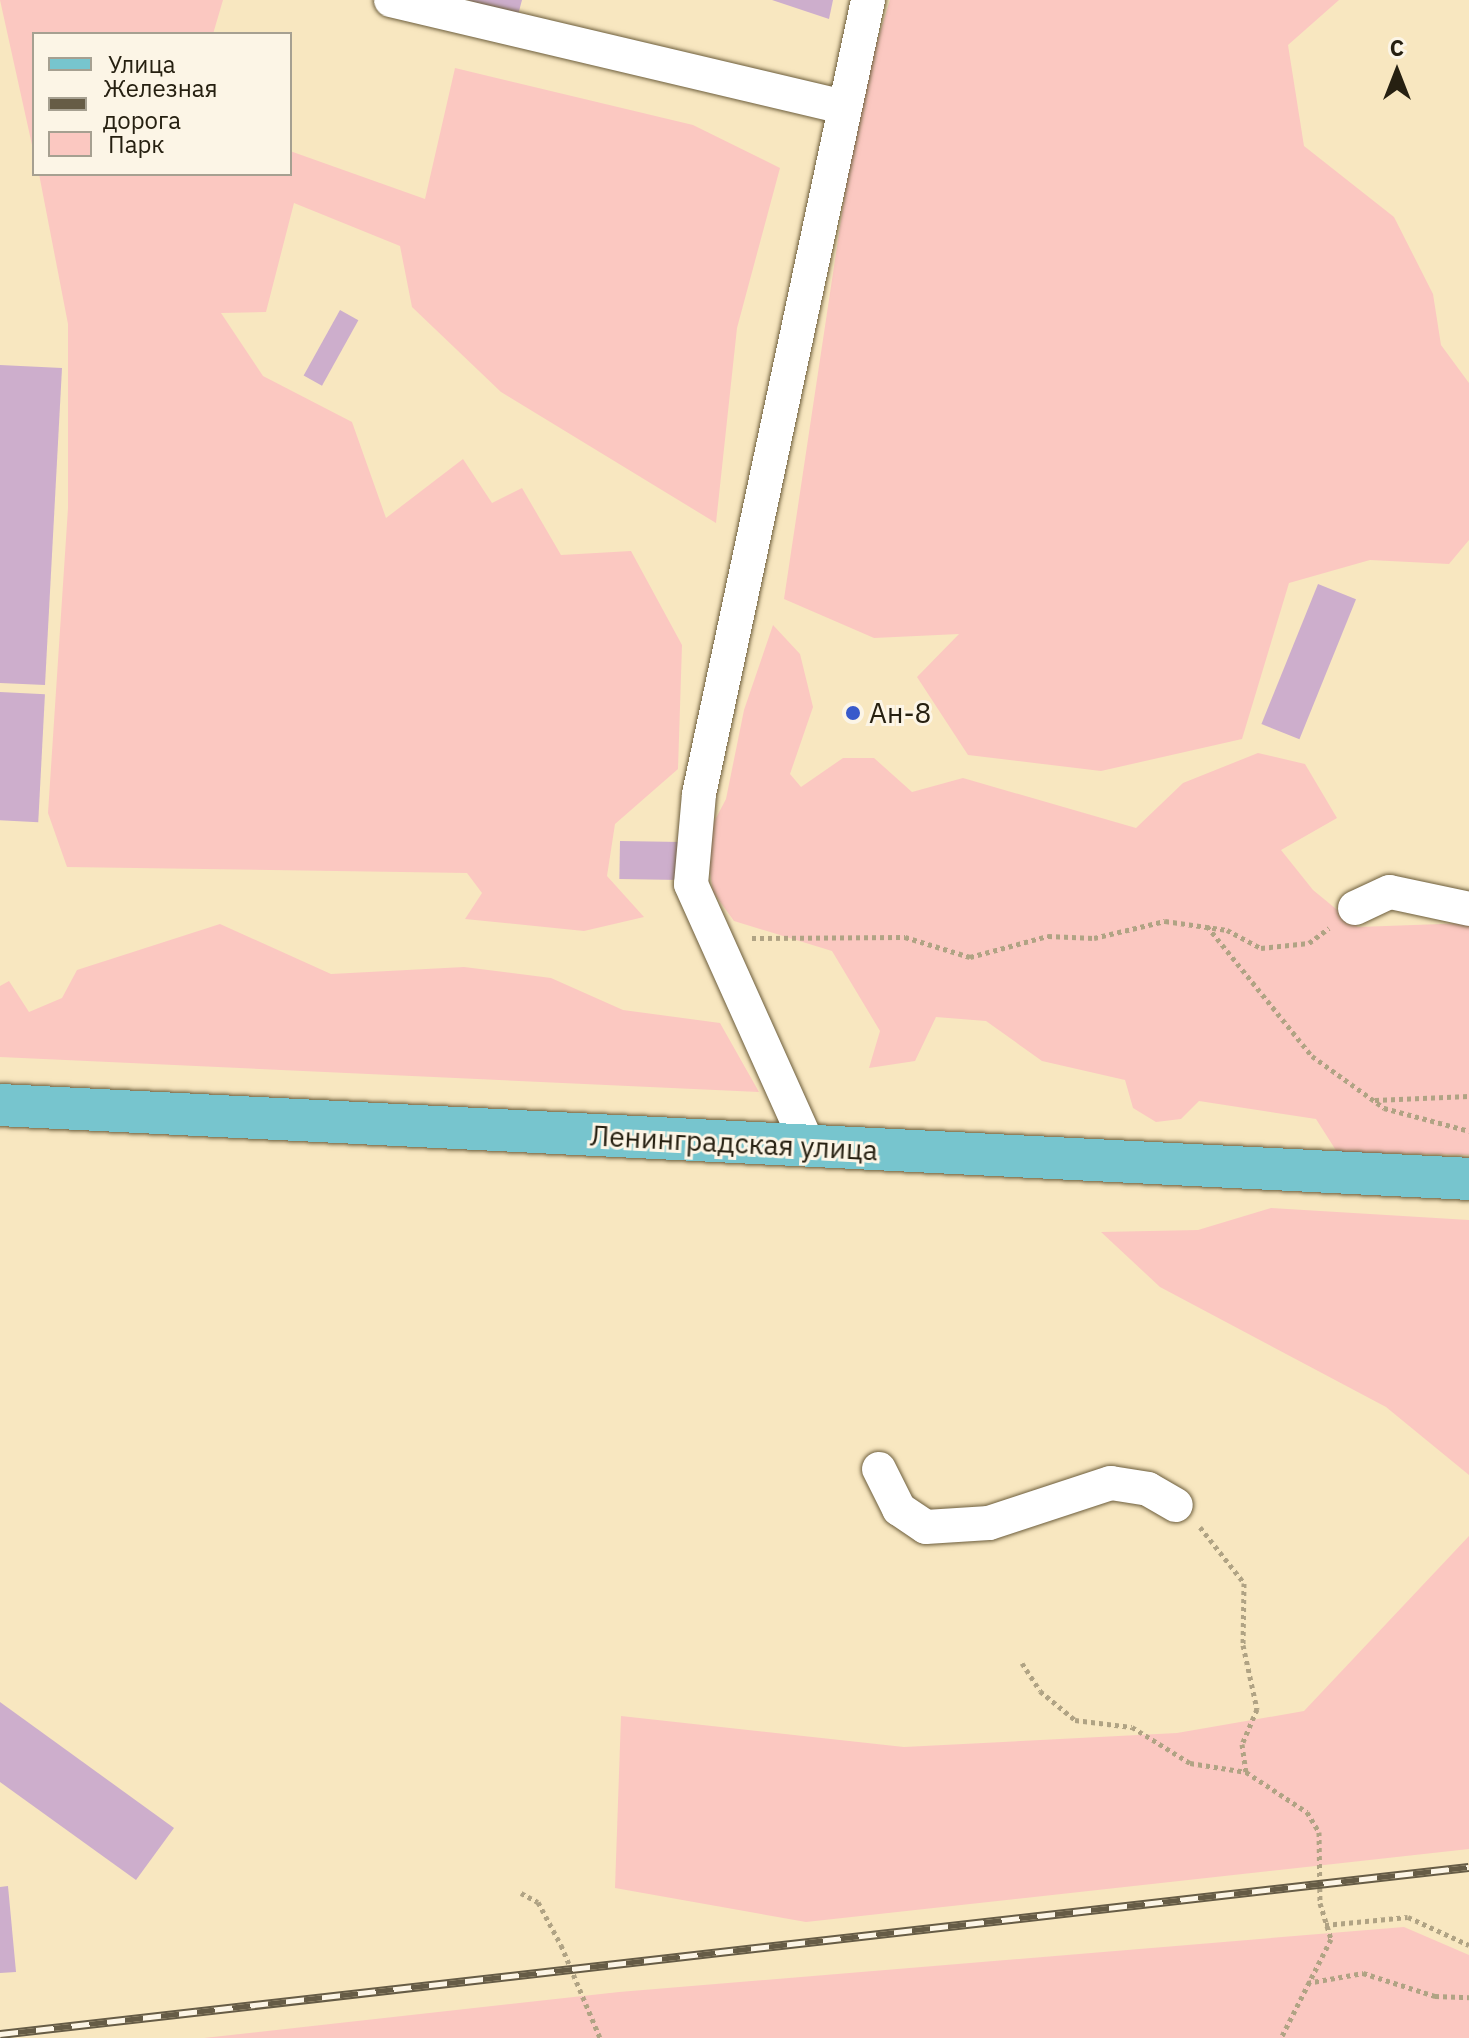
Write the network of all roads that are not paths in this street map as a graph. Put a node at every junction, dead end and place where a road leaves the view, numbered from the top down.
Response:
1 (391, 0) edge
2 (868, 0) edge
3 (843, 107) junction
4 (1355, 908) road end
5 (1469, 909) edge
6 (0, 1105) edge
7 (809, 1147) junction
8 (1469, 1179) edge
9 (879, 1469) dead end
10 (1176, 1505) road end

1 - 3 street
2 - 3 street
3 - 7 street
4 - 5 street
6 - 7 main road, Ленинградская улица
7 - 8 main road, Ленинградская улица
9 - 10 street

